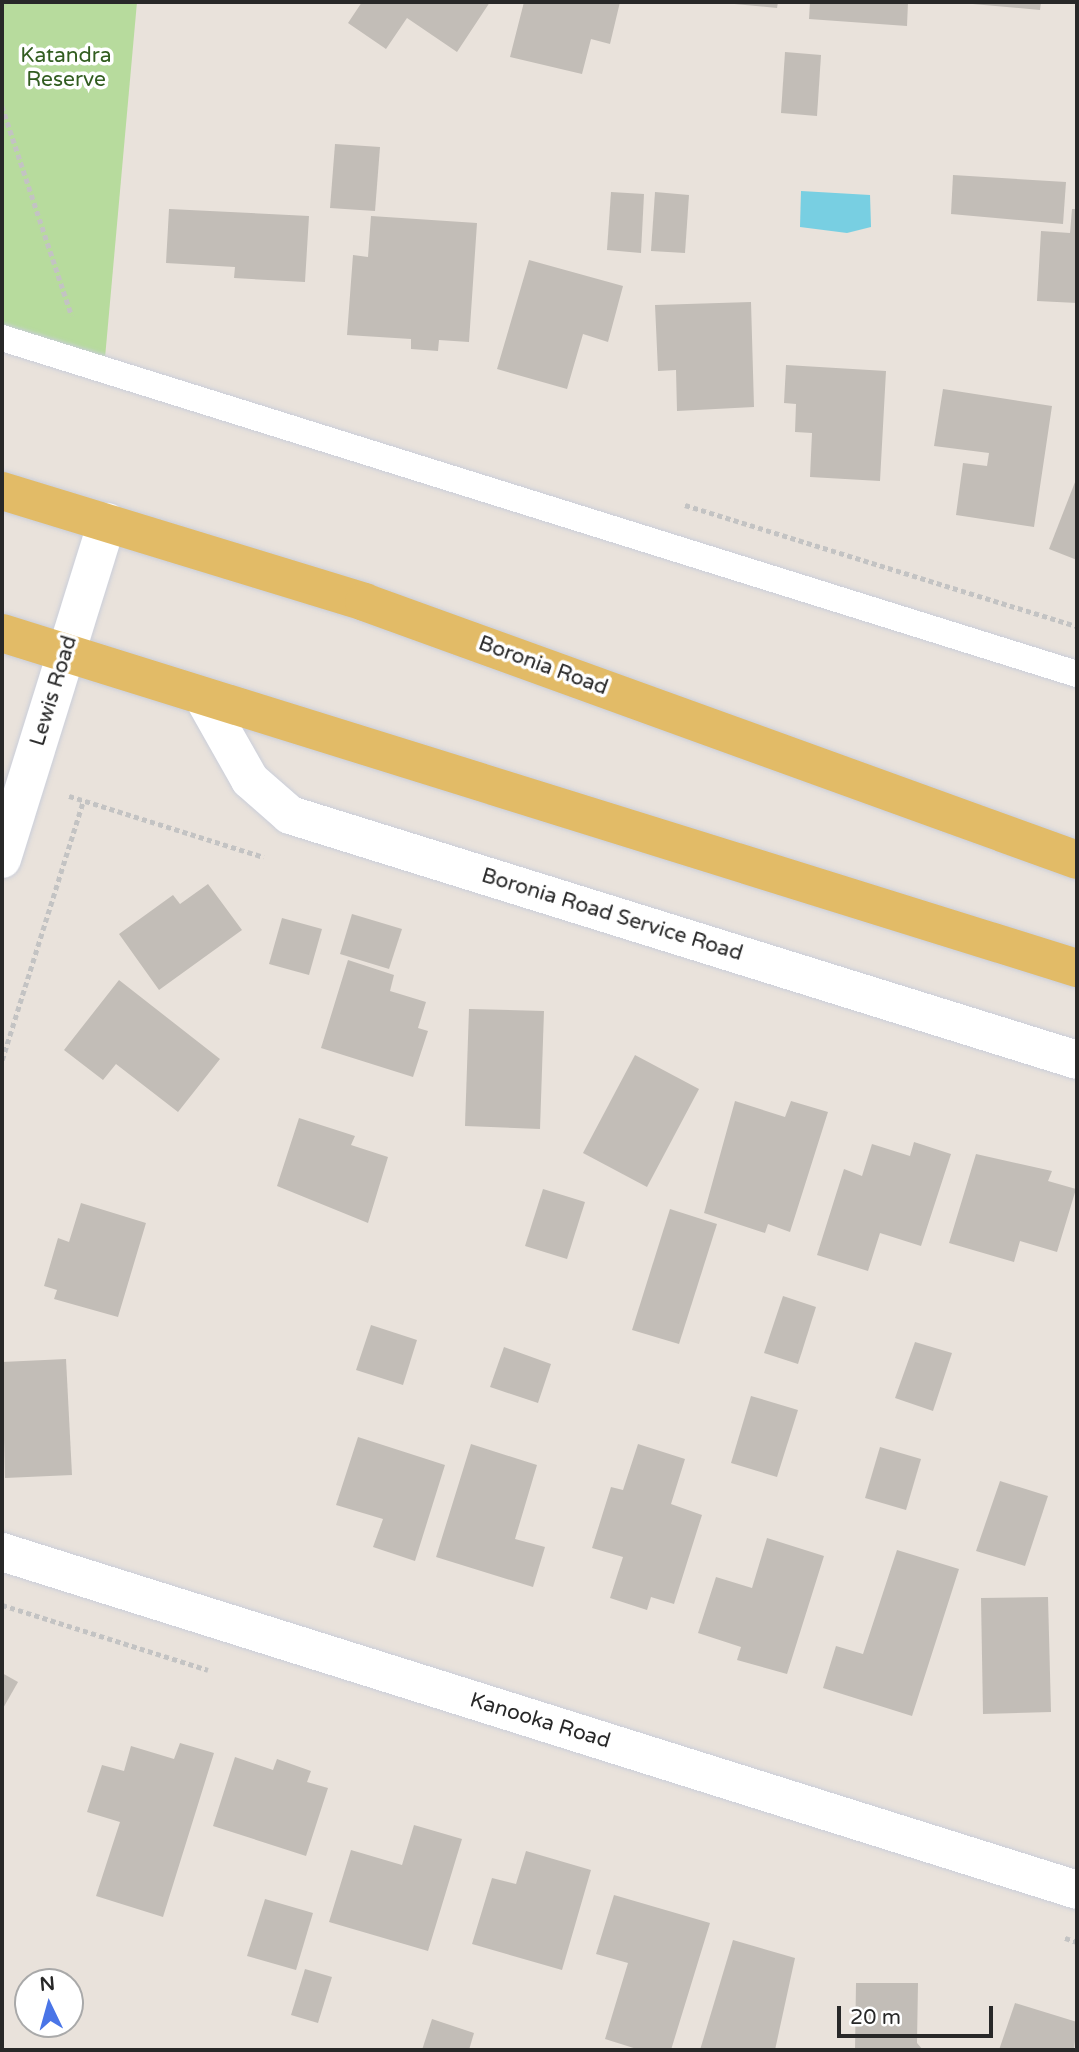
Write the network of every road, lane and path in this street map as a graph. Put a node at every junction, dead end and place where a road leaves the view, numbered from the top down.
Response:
1 (2, 106) edge
2 (72, 316) dead end
3 (2, 338) edge
4 (2, 491) edge
5 (107, 522) junction
6 (2, 633) edge
7 (66, 654) junction
8 (1077, 674) edge
9 (203, 697) junction
10 (83, 801) dead end
11 (2, 859) edge
12 (1077, 860) edge
13 (1077, 968) edge
14 (2, 1060) edge
15 (1077, 1060) edge
16 (2, 1552) edge
17 (1077, 1890) edge

1 - 2 path
3 - 8 lane
4 - 5 main road, Boronia Road
5 - 7 street, Lewis Road
5 - 12 main road, Boronia Road
6 - 7 main road
7 - 9 main road
7 - 11 street, Lewis Road
9 - 13 main road
9 - 15 street, Boronia Road Service Road
10 - 14 path
16 - 17 street, Kanooka Road

